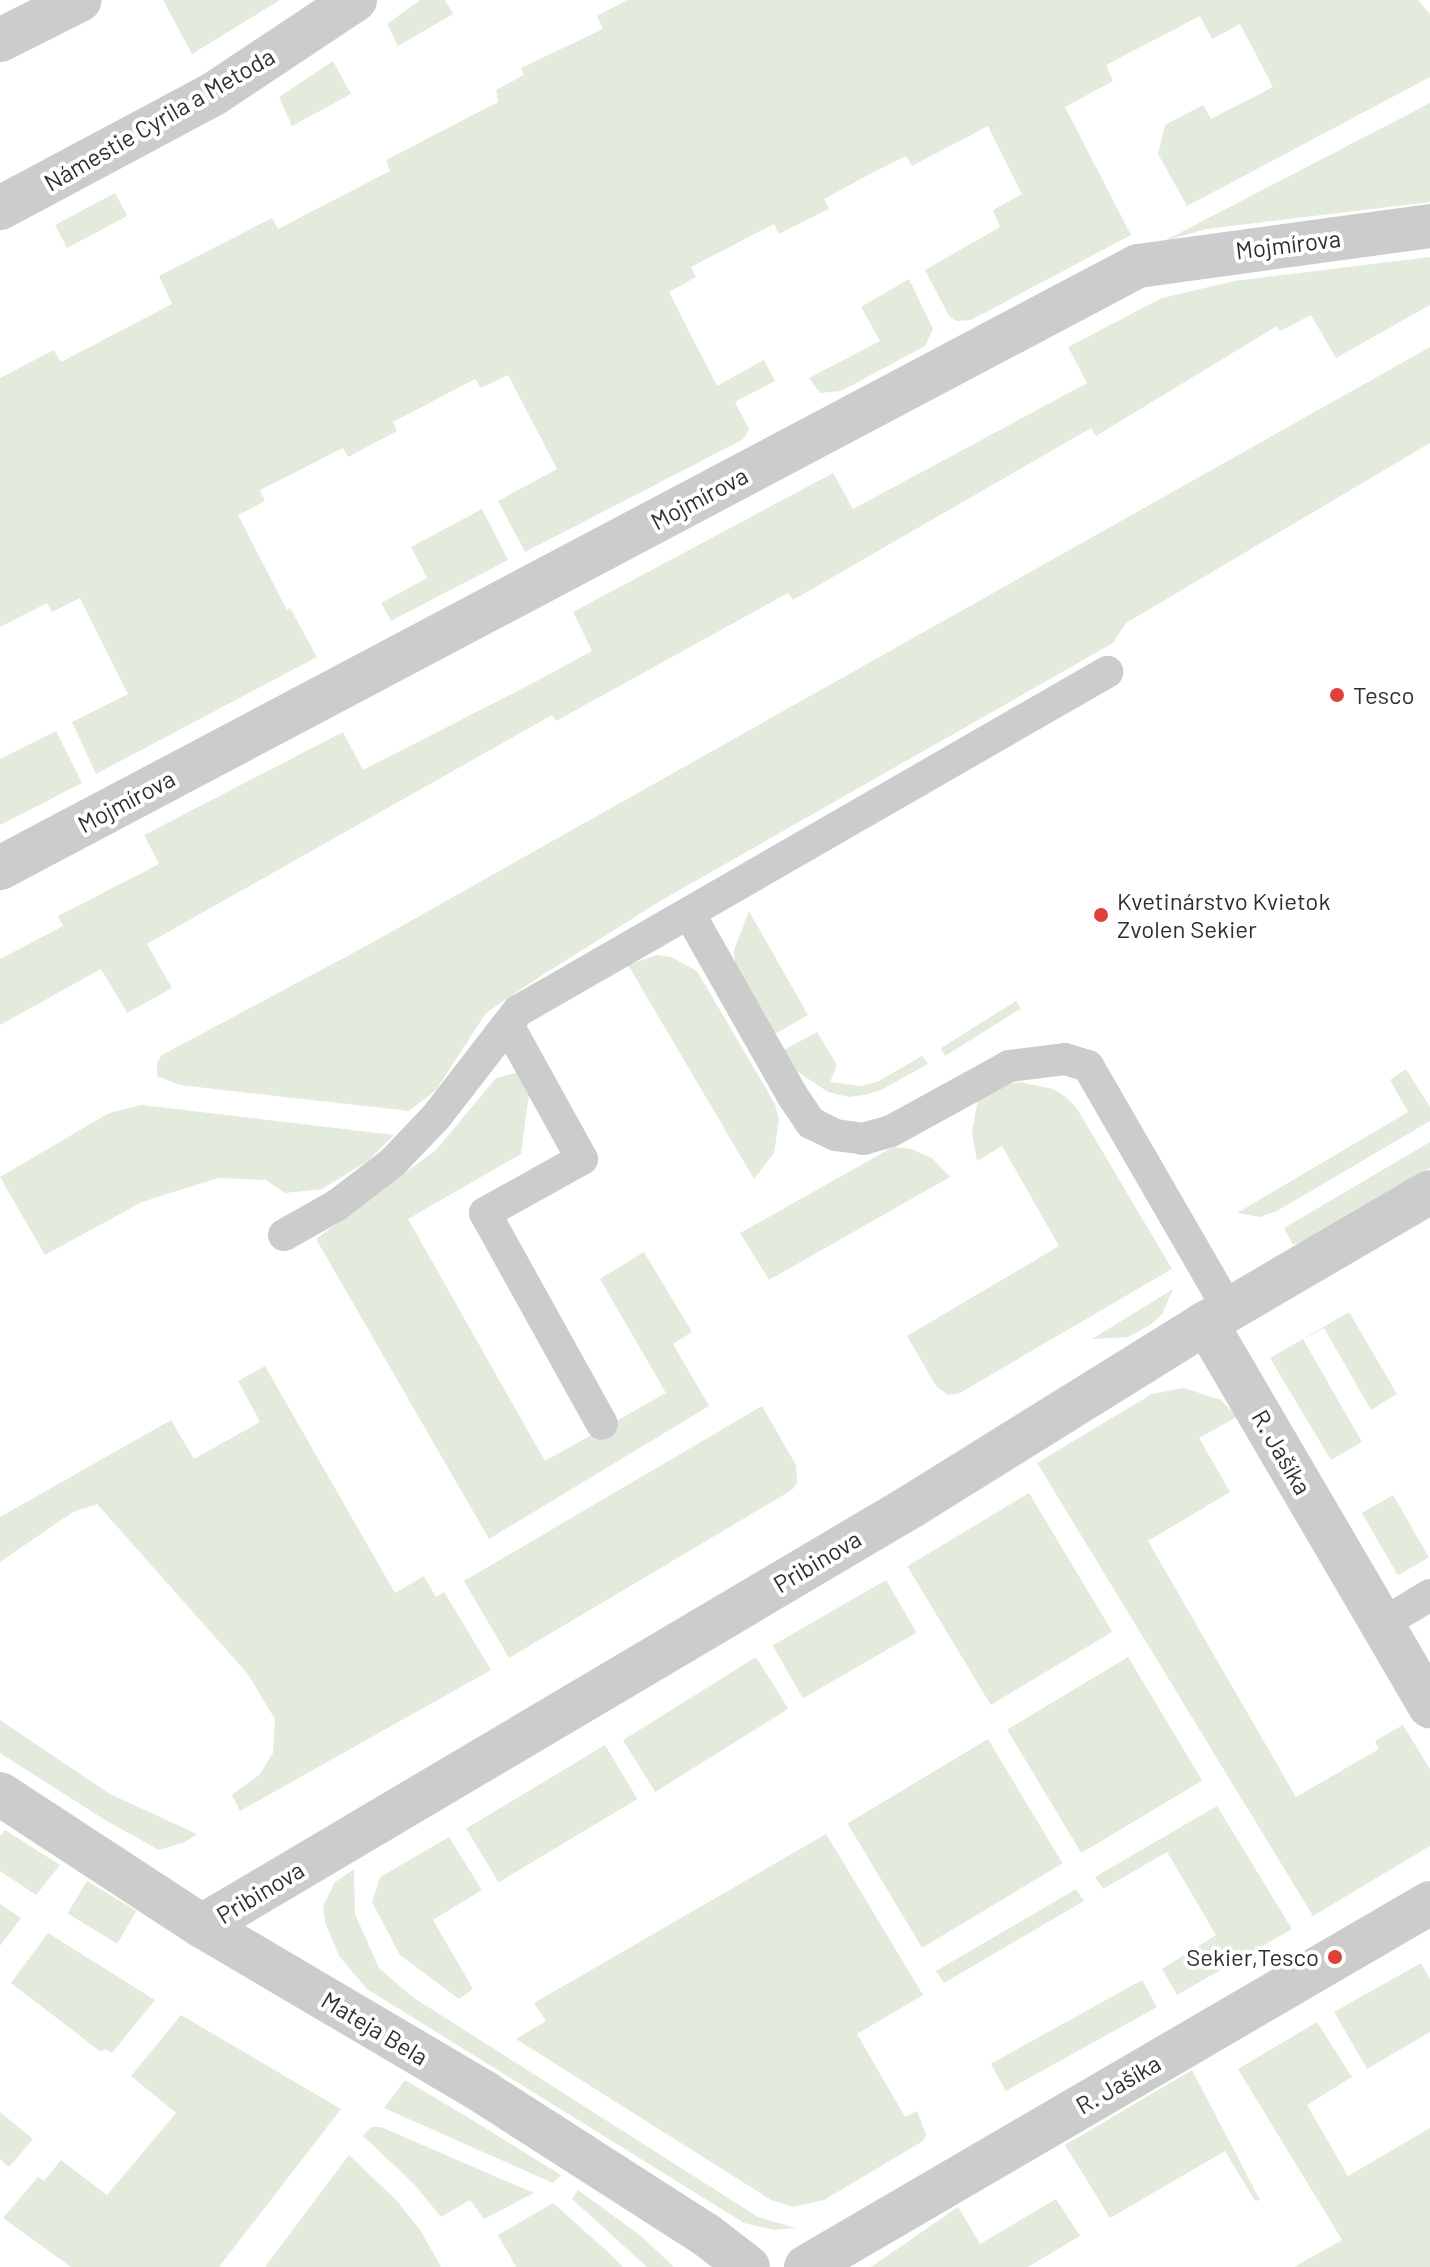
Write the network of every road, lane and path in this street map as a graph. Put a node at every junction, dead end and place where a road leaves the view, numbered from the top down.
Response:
1 (80, 0) edge
2 (355, 0) edge
3 (0, 40) edge
4 (0, 208) edge
5 (1430, 226) edge
6 (1107, 672) dead end
7 (0, 868) edge
8 (689, 913) junction
9 (508, 1025) junction
10 (1430, 1192) edge
11 (284, 1235) dead end
12 (1218, 1316) junction
13 (602, 1424) dead end
14 (1430, 1595) edge
15 (1382, 1624) junction
16 (1430, 1706) edge
17 (0, 1794) edge
18 (1430, 1903) edge
19 (202, 1926) junction
20 (748, 2267) edge
21 (806, 2267) edge

1 - 3 street
2 - 4 street, Námestie Cyrila a Metoda
5 - 7 street, Mojmírova
6 - 8 lane
8 - 9 lane
8 - 12 lane
9 - 11 lane
9 - 13 lane
10 - 12 street, Pribinova
12 - 15 street, R. Jašíka
12 - 19 street, Pribinova
14 - 15 lane
15 - 16 street, R. Jašíka
17 - 19 street, Mateja Bela
18 - 21 street, R. Jašíka
19 - 20 street, Mateja Bela

